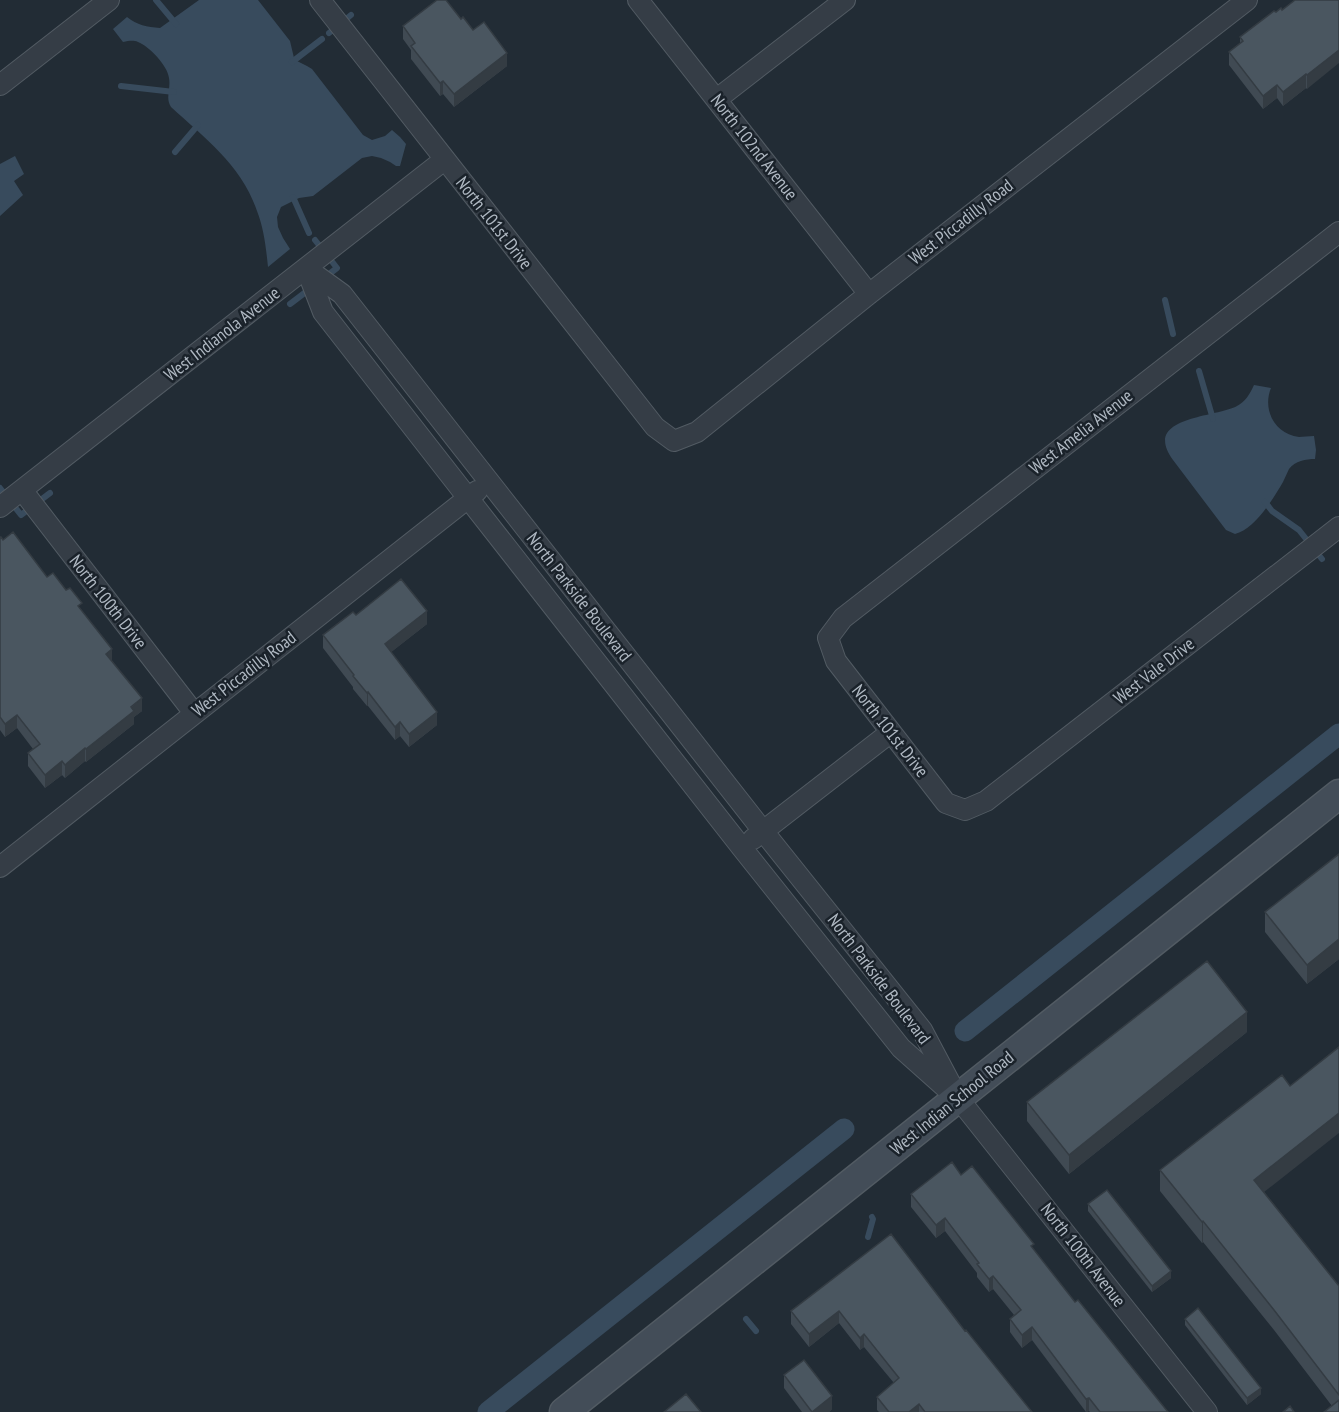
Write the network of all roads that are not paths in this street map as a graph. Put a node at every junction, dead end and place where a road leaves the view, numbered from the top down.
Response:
1 (109, 0) edge
2 (320, 0) edge
3 (638, 0) edge
4 (845, 0) edge
5 (1247, 0) edge
6 (0, 85) edge
7 (717, 99) junction
8 (444, 160) junction
9 (1339, 232) edge
10 (306, 268) junction
11 (869, 294) junction
12 (674, 441) joint
13 (489, 482) junction
14 (22, 490) junction
15 (468, 498) junction
16 (0, 507) edge
17 (1339, 527) edge
18 (828, 638) joint
19 (194, 713) junction
20 (891, 732) junction
21 (1339, 794) edge
22 (965, 810) joint
23 (763, 831) junction
24 (742, 848) junction
25 (0, 867) edge
26 (958, 1098) junction
27 (564, 1412) edge
28 (1207, 1412) edge

1 - 6 street
2 - 8 street, North 101st Drive
3 - 7 street, North 102nd Avenue
4 - 7 street
5 - 11 street, West Piccadilly Road
7 - 11 street, North 102nd Avenue
8 - 10 street, West Indianola Avenue
8 - 12 street, North 101st Drive
9 - 18 street, West Amelia Avenue
10 - 13 street, North Parkside Boulevard
10 - 14 street, West Indianola Avenue
10 - 15 street, North Parkside Boulevard
11 - 12 street, West Piccadilly Road
13 - 15 street, West Piccadilly Road
13 - 23 street, North Parkside Boulevard
14 - 16 street, West Indianola Avenue
14 - 19 street, North 100th Drive
15 - 19 street, West Piccadilly Road
15 - 24 street, North Parkside Boulevard
17 - 22 street, West Vale Drive
18 - 20 street, North 101st Drive
19 - 25 street, West Piccadilly Road
20 - 22 street, North 101st Drive
20 - 23 street
21 - 26 main road, West Indian School Road
23 - 24 street
23 - 26 street, North Parkside Boulevard
24 - 26 street, North Parkside Boulevard
26 - 27 main road, West Indian School Road
26 - 28 street, North 100th Avenue

